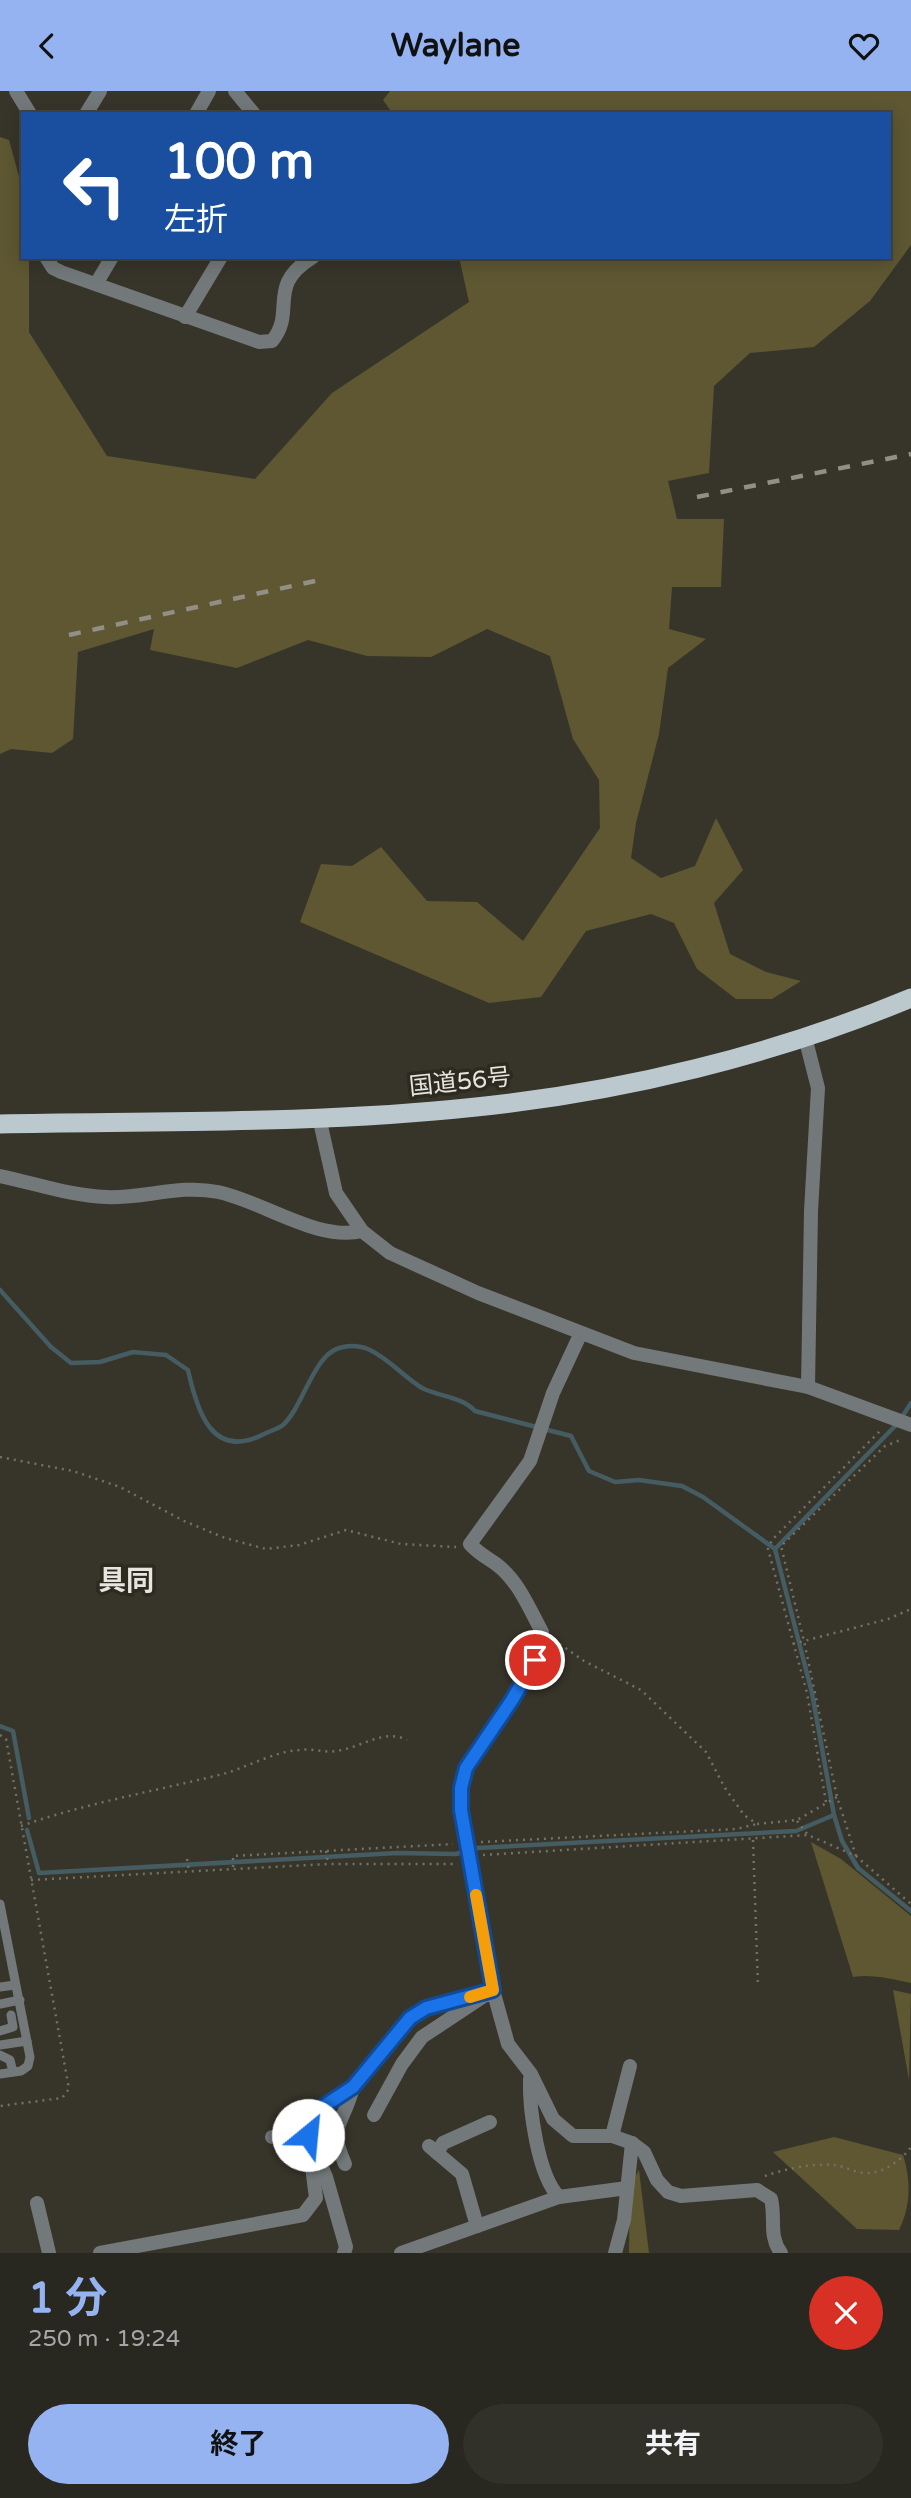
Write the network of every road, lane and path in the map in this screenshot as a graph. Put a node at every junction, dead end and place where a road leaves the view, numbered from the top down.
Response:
1 (16, 91) edge
2 (100, 91) edge
3 (209, 91) edge
4 (235, 91) edge
5 (29, 112) edge
6 (87, 112) edge
7 (197, 112) edge
8 (252, 112) edge
9 (47, 259) edge
10 (111, 259) edge
11 (220, 259) edge
12 (310, 259) edge
13 (96, 284) junction
14 (185, 317) junction
15 (911, 998) edge
16 (805, 1037) junction
17 (319, 1117) junction
18 (0, 1124) edge
19 (0, 1176) edge
20 (362, 1231) junction
21 (580, 1335) junction
22 (808, 1387) junction
23 (891, 1417) junction
24 (911, 1425) edge
25 (911, 1436) edge
26 (0, 1457) edge
27 (470, 1544) junction
28 (911, 1609) edge
29 (542, 1632) junction
30 (804, 1641) junction
31 (793, 1644) junction
32 (0, 1735) edge
33 (407, 1740) dead end
34 (837, 1797) junction
35 (826, 1802) junction
36 (797, 1820) junction
37 (757, 1825) junction
38 (21, 1826) junction
39 (706, 1831) junction
40 (808, 1835) junction
41 (753, 1840) junction
42 (707, 1842) junction
43 (327, 1851) junction
44 (468, 1853) junction
45 (856, 1856) junction
46 (187, 1859) dead end
47 (328, 1864) junction
48 (233, 1869) junction
49 (189, 1871) junction
50 (31, 1880) junction
51 (911, 1904) edge
52 (0, 1905) edge
53 (15, 1985) junction
54 (758, 1986) dead end
55 (0, 1987) edge
56 (493, 1990) junction
57 (20, 2000) junction
58 (0, 2004) edge
59 (22, 2013) junction
60 (11, 2015) junction
61 (0, 2016) edge
62 (0, 2031) edge
63 (27, 2041) junction
64 (0, 2045) edge
65 (0, 2055) edge
66 (630, 2066) dead end
67 (13, 2072) junction
68 (0, 2074) edge
69 (531, 2074) junction
70 (353, 2087) junction
71 (0, 2106) edge
72 (374, 2115) dead end
73 (490, 2122) dead end
74 (308, 2135) junction
75 (612, 2136) junction
76 (272, 2137) dead end
77 (632, 2143) junction
78 (911, 2147) edge
79 (345, 2164) dead end
80 (627, 2188) junction
81 (757, 2189) junction
82 (559, 2197) junction
83 (37, 2203) dead end
84 (477, 2226) junction
85 (48, 2253) edge
86 (100, 2253) edge
87 (344, 2253) edge
88 (401, 2253) edge
89 (615, 2253) edge
90 (781, 2253) edge

1 - 5 street
2 - 6 street
3 - 7 street
4 - 8 street
9 - 13 street
10 - 13 street
11 - 14 street
12 - 14 street
13 - 14 street
15 - 16 highway, 国道56号
16 - 17 highway, 国道56号
16 - 22 street
17 - 18 highway, 国道56号
17 - 20 street
19 - 20 street
20 - 21 street
21 - 22 street
21 - 27 street
22 - 23 street
23 - 24 street
23 - 31 path
25 - 30 path
26 - 27 path
27 - 29 street
28 - 30 path
29 - 37 path
29 - 44 street
30 - 31 path
30 - 34 path
31 - 35 path
32 - 38 path
33 - 38 path
34 - 35 path
34 - 45 path
35 - 36 path
36 - 37 path
36 - 40 path
37 - 39 path
38 - 50 path
39 - 42 path
39 - 44 path
40 - 41 path
40 - 45 path
41 - 42 path
41 - 54 path
42 - 44 path
43 - 44 path
43 - 47 path
43 - 48 path
44 - 47 path
44 - 56 street
45 - 51 path
46 - 49 path
47 - 48 path
48 - 49 path
49 - 50 path
50 - 71 path
52 - 53 lane
53 - 55 lane
53 - 57 lane
56 - 69 street
56 - 70 street
56 - 72 street
57 - 58 lane
57 - 59 lane
59 - 60 lane
59 - 63 lane
60 - 61 lane
60 - 62 lane
63 - 64 lane
63 - 67 lane
65 - 67 lane
66 - 75 street
67 - 68 lane
69 - 75 street
69 - 82 street
70 - 74 street
70 - 79 street
73 - 84 street
74 - 76 street
74 - 86 street
74 - 87 street
75 - 77 street
77 - 80 street
77 - 81 street
78 - 81 path
80 - 82 street
80 - 89 street
81 - 90 street
82 - 84 street
83 - 85 street
84 - 88 street

